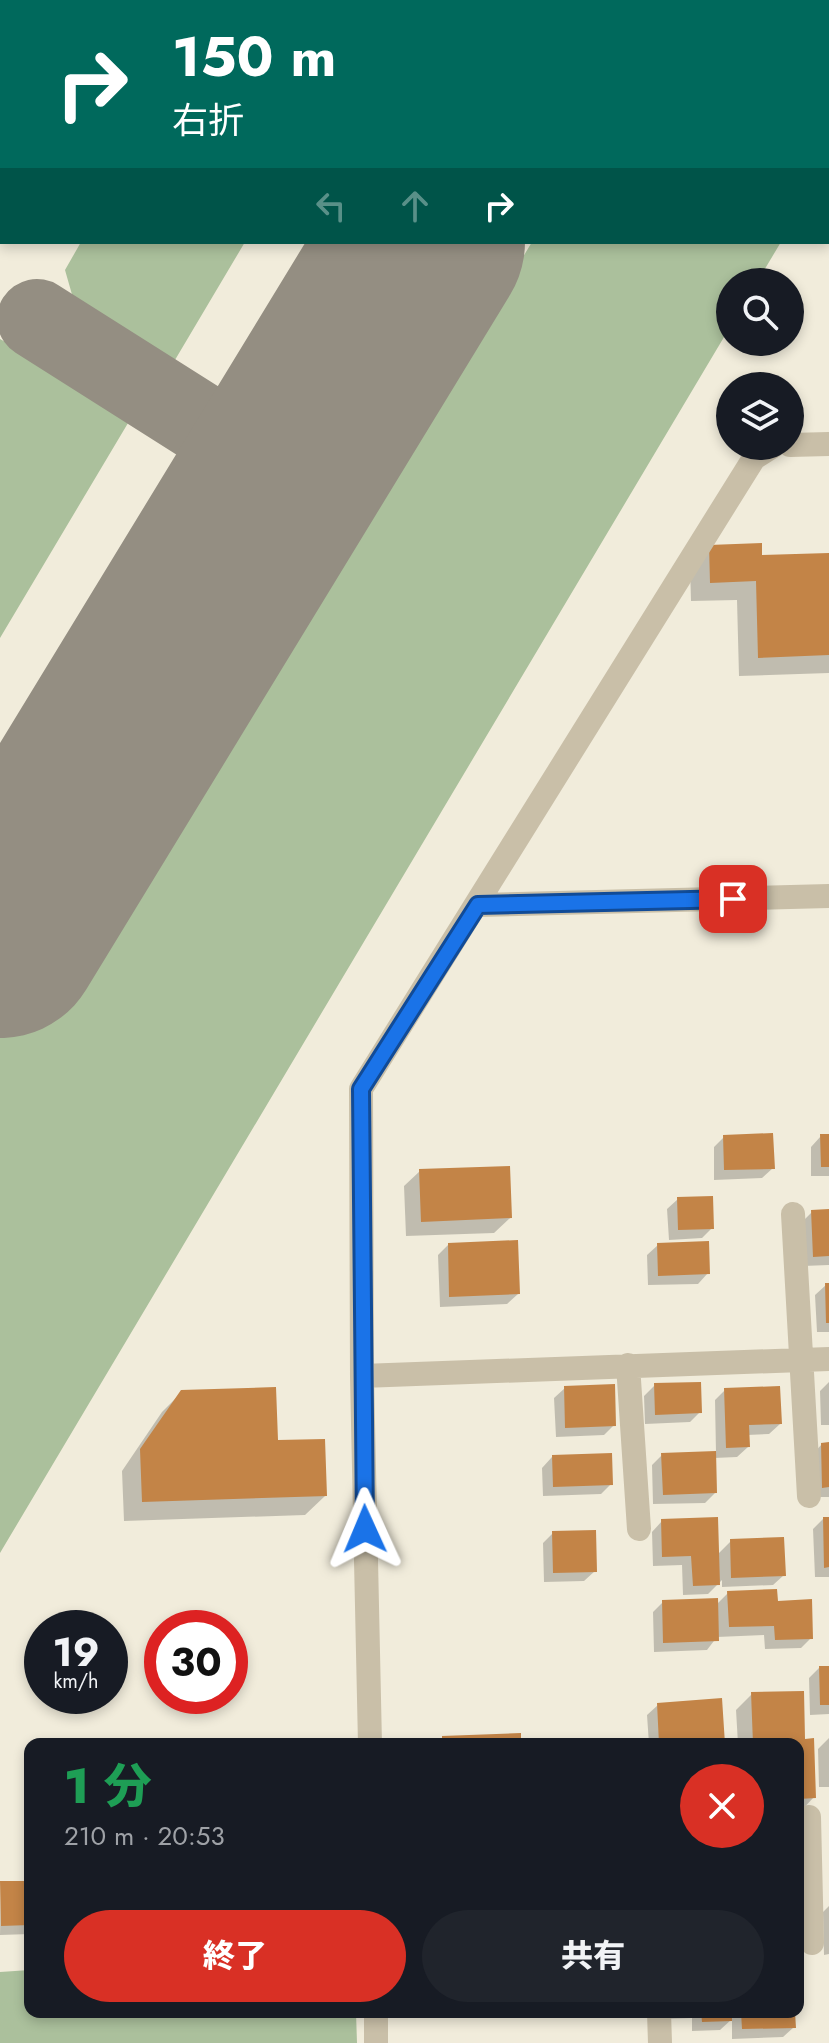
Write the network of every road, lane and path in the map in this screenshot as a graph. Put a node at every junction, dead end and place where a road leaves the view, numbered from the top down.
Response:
1 (829, 444) edge
2 (804, 445) edge
3 (753, 460) edge
4 (829, 896) edge
5 (478, 905) junction
6 (793, 1214) dead end
7 (829, 1359) edge
8 (801, 1360) junction
9 (628, 1365) junction
10 (362, 1376) junction
11 (809, 1496) dead end
12 (639, 1529) dead end
13 (370, 1738) edge
14 (812, 1817) edge
15 (812, 1943) dead end
16 (376, 2018) edge
17 (659, 2018) edge
18 (376, 2043) edge
19 (660, 2043) edge

1 - 2 street
3 - 5 street
4 - 5 street
5 - 10 street
6 - 8 street
7 - 8 street
8 - 9 street
8 - 11 street
9 - 10 street
9 - 12 street
10 - 13 street
14 - 15 street
16 - 18 street
17 - 19 street

